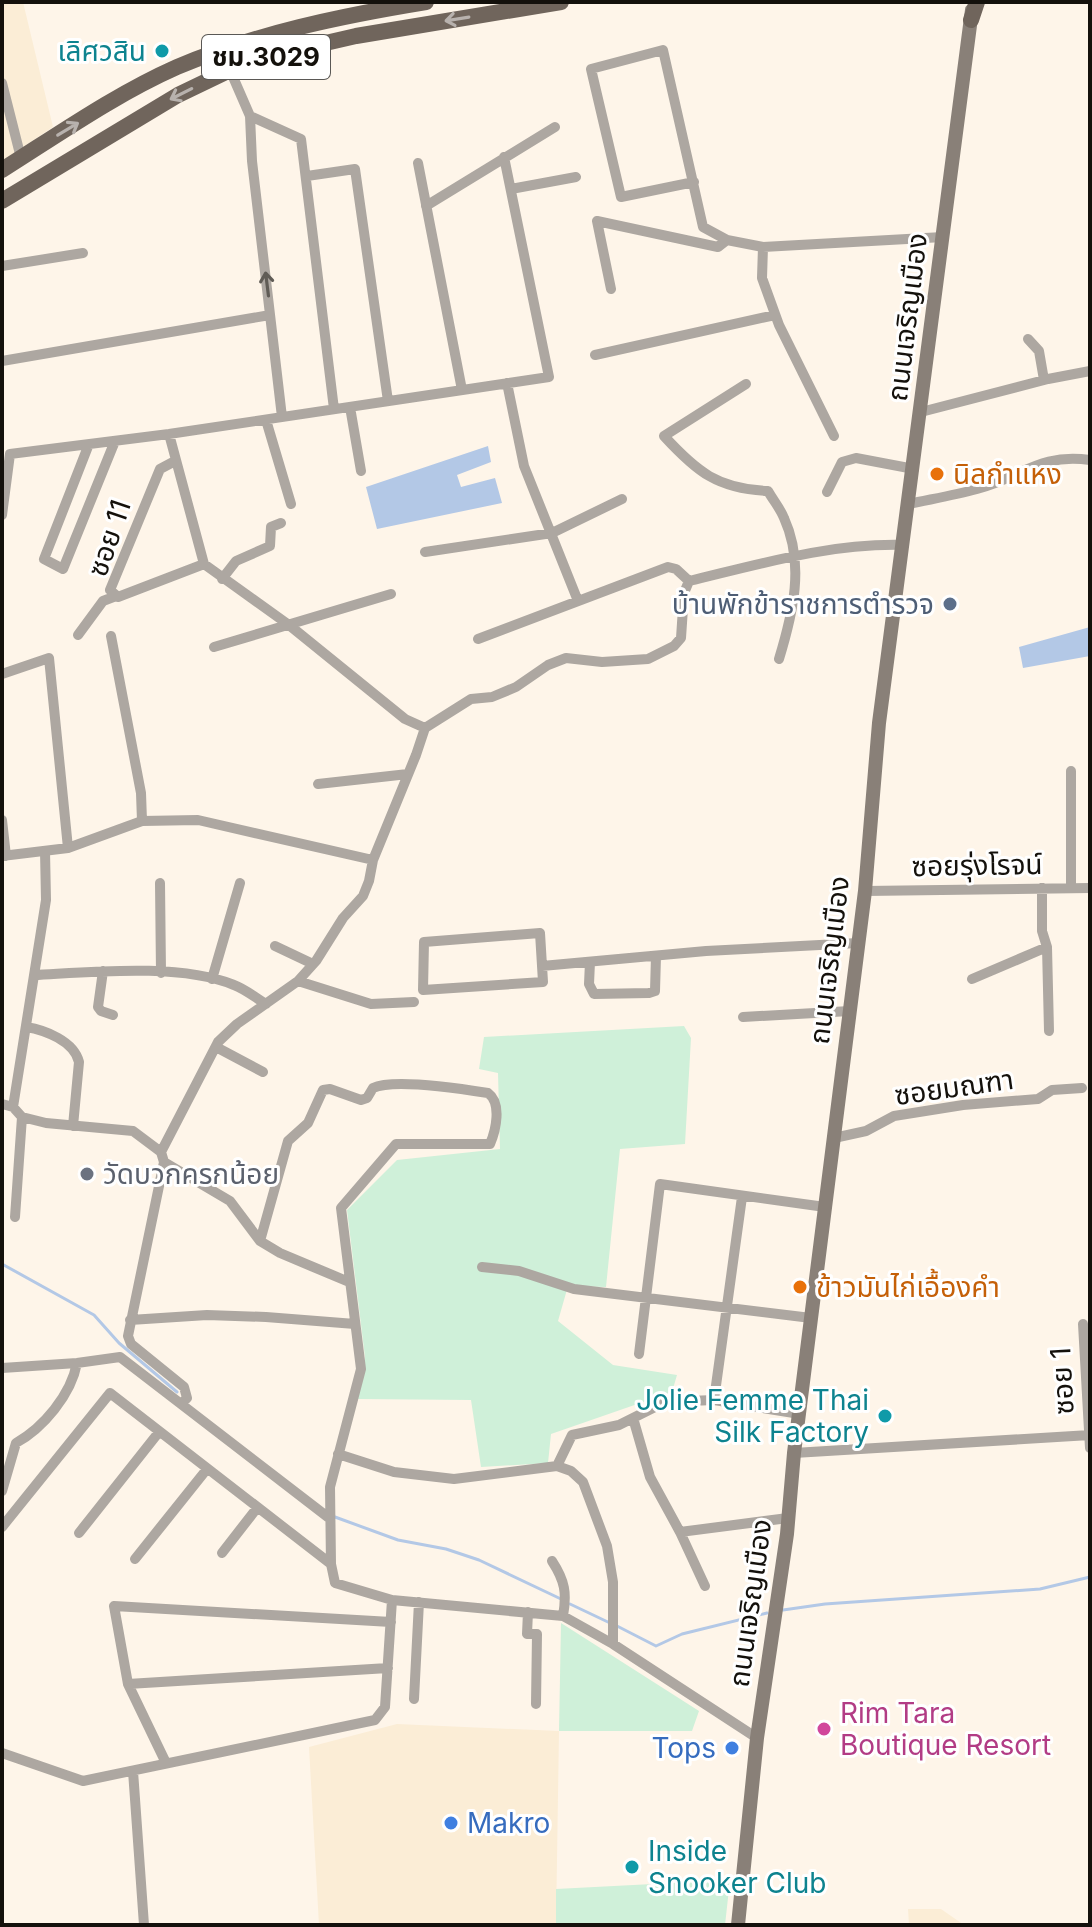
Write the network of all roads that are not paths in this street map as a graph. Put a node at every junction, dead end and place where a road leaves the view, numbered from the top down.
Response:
1 (426, 2) edge
2 (561, 2) edge
3 (967, 2) edge
4 (975, 2) edge
5 (971, 20) junction
6 (230, 70) junction
7 (2, 83) edge
8 (250, 116) junction
9 (555, 127) dead end
10 (504, 157) junction
11 (21, 158) junction
12 (418, 163) dead end
13 (2, 170) edge
14 (307, 176) junction
15 (576, 177) dead end
16 (694, 182) junction
17 (511, 189) junction
18 (2, 201) edge
19 (426, 206) junction
20 (943, 237) junction
21 (727, 240) junction
22 (763, 247) junction
23 (83, 253) dead end
24 (2, 266) edge
25 (611, 289) dead end
26 (270, 315) junction
27 (775, 315) junction
28 (1028, 339) dead end
29 (595, 355) dead end
30 (2, 361) edge
31 (1090, 371) edge
32 (1044, 380) junction
33 (507, 383) junction
34 (746, 384) dead end
35 (462, 390) junction
36 (388, 401) junction
37 (350, 407) junction
38 (334, 409) junction
39 (921, 412) junction
40 (282, 417) junction
41 (266, 420) junction
42 (169, 434) junction
43 (834, 436) dead end
44 (115, 441) junction
45 (89, 444) junction
46 (1090, 460) edge
47 (175, 461) junction
48 (914, 469) junction
49 (361, 471) dead end
50 (827, 492) dead end
51 (622, 499) dead end
52 (291, 504) dead end
53 (909, 504) junction
54 (2, 515) edge
55 (281, 523) dead end
56 (552, 533) junction
57 (904, 545) junction
58 (425, 552) dead end
59 (795, 555) junction
60 (204, 564) junction
61 (222, 579) junction
62 (689, 581) junction
63 (391, 594) dead end
64 (116, 596) junction
65 (578, 601) junction
66 (289, 625) junction
67 (78, 635) dead end
68 (111, 636) dead end
69 (478, 639) dead end
70 (214, 647) dead end
71 (779, 659) dead end
72 (2, 674) edge
73 (425, 728) junction
74 (1071, 771) dead end
75 (408, 774) junction
76 (318, 784) dead end
77 (2, 820) edge
78 (142, 821) junction
79 (68, 848) junction
80 (45, 851) junction
81 (4, 856) edge
82 (373, 860) junction
83 (160, 883) dead end
84 (240, 883) dead end
85 (1042, 888) junction
86 (1071, 888) junction
87 (1090, 888) edge
88 (865, 891) junction
89 (858, 943) junction
90 (275, 946) dead end
91 (1047, 947) junction
92 (656, 956) junction
93 (590, 962) junction
94 (313, 964) junction
95 (542, 966) junction
96 (103, 971) junction
97 (161, 973) junction
98 (34, 975) junction
99 (212, 979) junction
100 (972, 979) dead end
101 (298, 981) junction
102 (414, 1002) dead end
103 (266, 1004) junction
104 (850, 1011) junction
105 (113, 1015) dead end
106 (743, 1017) dead end
107 (26, 1027) junction
108 (1049, 1031) dead end
109 (216, 1047) junction
110 (263, 1072) dead end
111 (1082, 1088) dead end
112 (8, 1106) edge
113 (22, 1117) junction
114 (73, 1126) junction
115 (834, 1138) junction
116 (163, 1157) junction
117 (742, 1197) junction
118 (825, 1207) junction
119 (15, 1217) dead end
120 (260, 1241) junction
121 (482, 1267) dead end
122 (349, 1282) junction
123 (646, 1297) junction
124 (728, 1308) junction
125 (811, 1318) junction
126 (130, 1320) junction
127 (355, 1324) junction
128 (1083, 1324) dead end
129 (639, 1354) dead end
130 (77, 1363) junction
131 (2, 1368) edge
132 (714, 1400) junction
133 (181, 1404) junction
134 (800, 1414) junction
135 (633, 1418) junction
136 (159, 1432) junction
137 (1090, 1435) edge
138 (1090, 1448) edge
139 (794, 1453) junction
140 (338, 1454) junction
141 (557, 1466) junction
142 (207, 1469) junction
143 (2, 1491) edge
144 (257, 1508) junction
145 (329, 1518) junction
146 (788, 1518) junction
147 (2, 1527) edge
148 (680, 1532) junction
149 (79, 1533) dead end
150 (222, 1553) dead end
151 (135, 1559) dead end
152 (552, 1561) dead end
153 (331, 1564) junction
154 (705, 1586) dead end
155 (392, 1600) junction
156 (419, 1602) junction
157 (528, 1612) junction
158 (563, 1616) junction
159 (391, 1622) junction
160 (613, 1644) junction
161 (388, 1668) junction
162 (128, 1684) junction
163 (414, 1699) dead end
164 (536, 1704) dead end
165 (757, 1738) junction
166 (2, 1753) edge
167 (166, 1763) junction
168 (133, 1771) junction
169 (144, 1925) edge
170 (738, 1925) edge

11 -> 1 main road, ชม.3029
2 -> 6 main road, ชม.3029
3 - 5 main road
4 - 5 main road
5 - 20 main road, ถนนเจริญเมือง
6 - 8 street
6 -> 18 main road, ชม.3029
7 - 11 street
8 - 14 street
26 -> 8 street
9 - 10 street
10 - 17 street
10 - 19 street
11 - 13 main road, ชม.3029
12 - 19 street
14 - 36 street
14 - 38 street
15 - 17 street
16 - 16 street
16 - 21 street
17 - 33 street
19 - 35 street
20 - 22 street
20 - 39 main road, ถนนเจริญเมือง
21 - 22 street
21 - 25 street
22 - 27 street
23 - 24 street
26 - 30 street
26 - 40 street
27 - 29 street
27 - 43 street
28 - 32 street
31 - 32 street
32 - 39 street
33 - 35 street
33 - 56 street
34 - 59 street
35 - 36 street
36 - 37 street
37 - 38 street
37 - 49 street
38 - 40 street
39 - 48 main road, ถนนเจริญเมือง
40 - 41 street
41 - 42 street
41 - 52 street
42 - 44 street
42 - 47 street
44 - 45 street
44 - 45 street
45 - 54 street
46 - 53 street
47 - 60 street
47 - 64 street, ซอย 11
48 - 50 street
48 - 53 main road, ถนนเจริญเมือง
51 - 56 street
53 - 57 main road, ถนนเจริญเมือง
55 - 61 street
56 - 58 street
56 - 65 street
57 - 59 street
57 - 88 main road, ถนนเจริญเมือง
59 - 62 street
59 - 71 street
60 - 61 street
60 - 64 street, ซอย 11
61 - 66 street
62 - 65 street
62 - 73 street
63 - 66 street
64 - 67 street
65 - 69 street
66 - 70 street
66 - 73 street
68 - 78 street
72 - 79 street
73 - 75 street
74 - 86 street
75 - 76 street
75 - 82 street
77 - 81 street
78 - 79 street
78 - 82 street
79 - 80 street
80 - 81 street
80 - 98 street
82 - 94 street
83 - 97 street
84 - 99 street
85 - 86 street, ซอยรุ่งโรจน์
85 - 88 street, ซอยรุ่งโรจน์
85 - 91 street
86 - 87 street, ซอยรุ่งโรจน์
88 - 89 main road, ถนนเจริญเมือง
89 - 92 street
89 - 104 main road, ถนนเจริญเมือง
90 - 94 street
91 - 100 street
91 - 108 street
92 - 93 street
92 - 93 street
93 - 95 street
94 - 101 street
95 - 95 street
96 - 97 street
96 - 98 street
96 - 105 street
97 - 99 street
98 - 107 street
99 - 103 street
101 - 102 street
101 - 103 street
103 - 109 street
104 - 106 street
104 - 115 main road, ถนนเจริญเมือง
107 - 112 street
107 - 114 street
109 - 110 street
109 - 116 street
111 - 115 street, ซอยมณฑา
112 - 113 street
113 - 114 street
113 - 119 street
114 - 116 street
115 - 118 main road, ถนนเจริญเมือง
116 - 120 street
116 - 126 street
117 - 118 street
117 - 123 street
117 - 124 street
118 - 125 main road, ถนนเจริญเมือง
120 - 122 street
120 - 122 street
121 - 123 street
122 - 127 street
123 - 124 street
123 - 129 street
124 - 125 street
124 - 132 street
125 - 134 main road, ถนนเจริญเมือง
126 - 127 street
126 - 133 street
127 - 140 street
128 - 137 street, ซอย 1
130 - 131 street
130 - 133 street
130 - 143 street
132 - 134 street
132 - 135 street
133 - 145 street
134 - 139 main road, ถนนเจริญเมือง
135 - 141 street
135 - 148 street
136 - 142 street
136 - 147 street
136 - 149 street
137 - 138 street, ซอย 1
137 - 139 street
139 - 146 main road, ถนนเจริญเมือง
140 - 141 street
140 - 145 street
141 - 160 street
142 - 144 street
142 - 151 street
144 - 150 street
144 - 153 street
145 - 153 street
146 - 148 street
146 - 165 main road, ถนนเจริญเมือง
148 - 154 street
152 - 158 street
153 - 155 street
155 - 156 street
155 - 159 street
156 - 157 street
156 - 163 street
157 - 158 street
157 - 164 street
158 - 160 street
159 - 161 street
159 - 162 street
160 - 165 street
161 - 162 street
161 - 167 street
162 - 167 street
165 - 170 main road, ถนนเจริญเมือง
166 - 168 street
167 - 168 street
168 - 169 street

